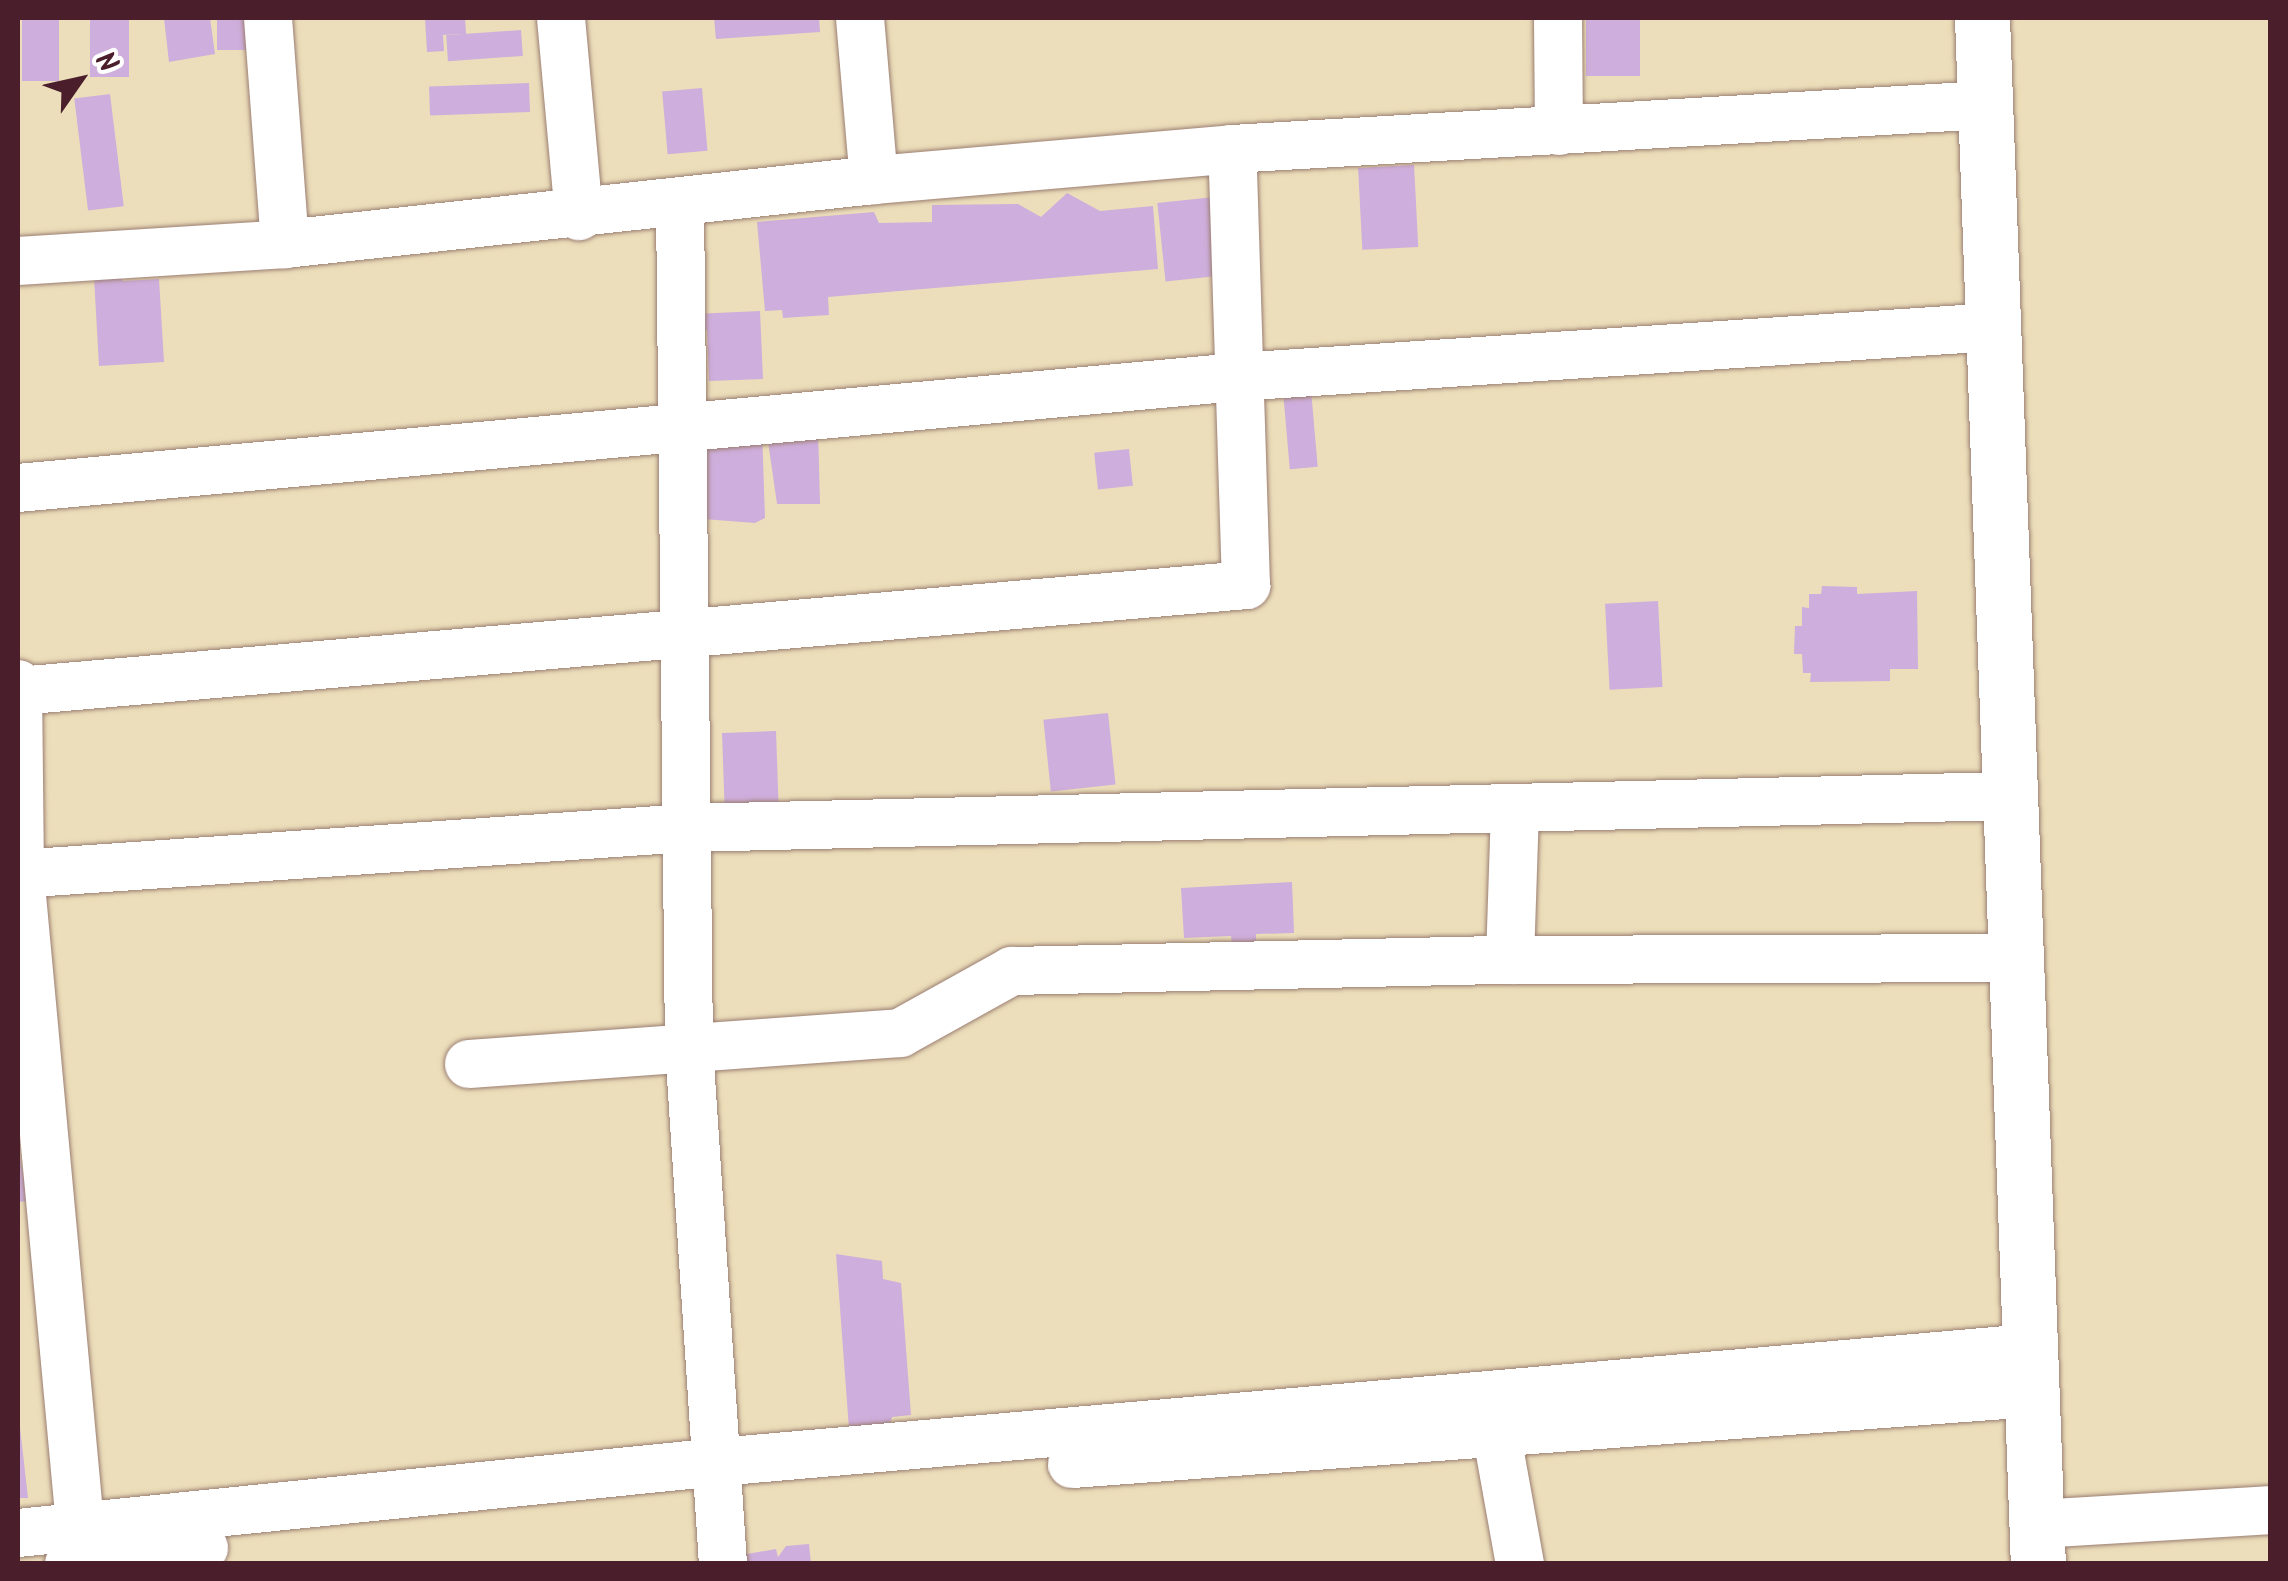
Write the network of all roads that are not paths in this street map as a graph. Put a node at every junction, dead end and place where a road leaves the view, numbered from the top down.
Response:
1 (268, 18) edge
2 (560, 18) edge
3 (860, 18) edge
4 (1558, 18) edge
5 (1982, 18) edge
6 (1986, 105) junction
7 (1559, 131) junction
8 (1232, 149) junction
9 (874, 180) junction
10 (680, 204) junction
11 (579, 216) junction
12 (284, 244) junction
13 (18, 262) edge
14 (1993, 327) junction
15 (1238, 377) junction
16 (682, 432) junction
17 (18, 488) edge
18 (687, 628) junction
19 (18, 688) edge
20 (2007, 796) junction
21 (1516, 808) junction
22 (688, 828) junction
23 (19, 874) edge
24 (2012, 958) junction
25 (1510, 960) junction
26 (688, 1047) junction
27 (469, 1064) dead end
28 (34, 1228) edge
29 (2030, 1370) junction
30 (1493, 1413) junction
31 (719, 1476) junction
32 (2270, 1510) edge
33 (18, 1534) edge
34 (2037, 1544) edge
35 (79, 1554) edge
36 (724, 1564) edge
37 (1520, 1564) edge

1 - 12 street
2 - 11 street
3 - 9 street
4 - 7 street
5 - 6 street
6 - 7 street
6 - 14 street
7 - 8 street
8 - 9 street
8 - 15 street
9 - 10 street
10 - 11 street
10 - 16 street
11 - 12 street
12 - 13 street
14 - 15 street
14 - 20 street
15 - 16 street
15 - 18 street
16 - 17 street
16 - 18 street
18 - 19 street
18 - 22 street
19 - 23 street
20 - 21 street
20 - 24 street
21 - 22 street
21 - 25 street
22 - 23 street
22 - 26 street
23 - 28 street
24 - 25 street
24 - 29 street
25 - 26 street
26 - 27 street
26 - 31 street
28 - 35 street
29 - 30 street
29 - 34 street
30 - 31 street
30 - 37 street
31 - 35 street
31 - 36 street
32 - 34 street
33 - 35 street

